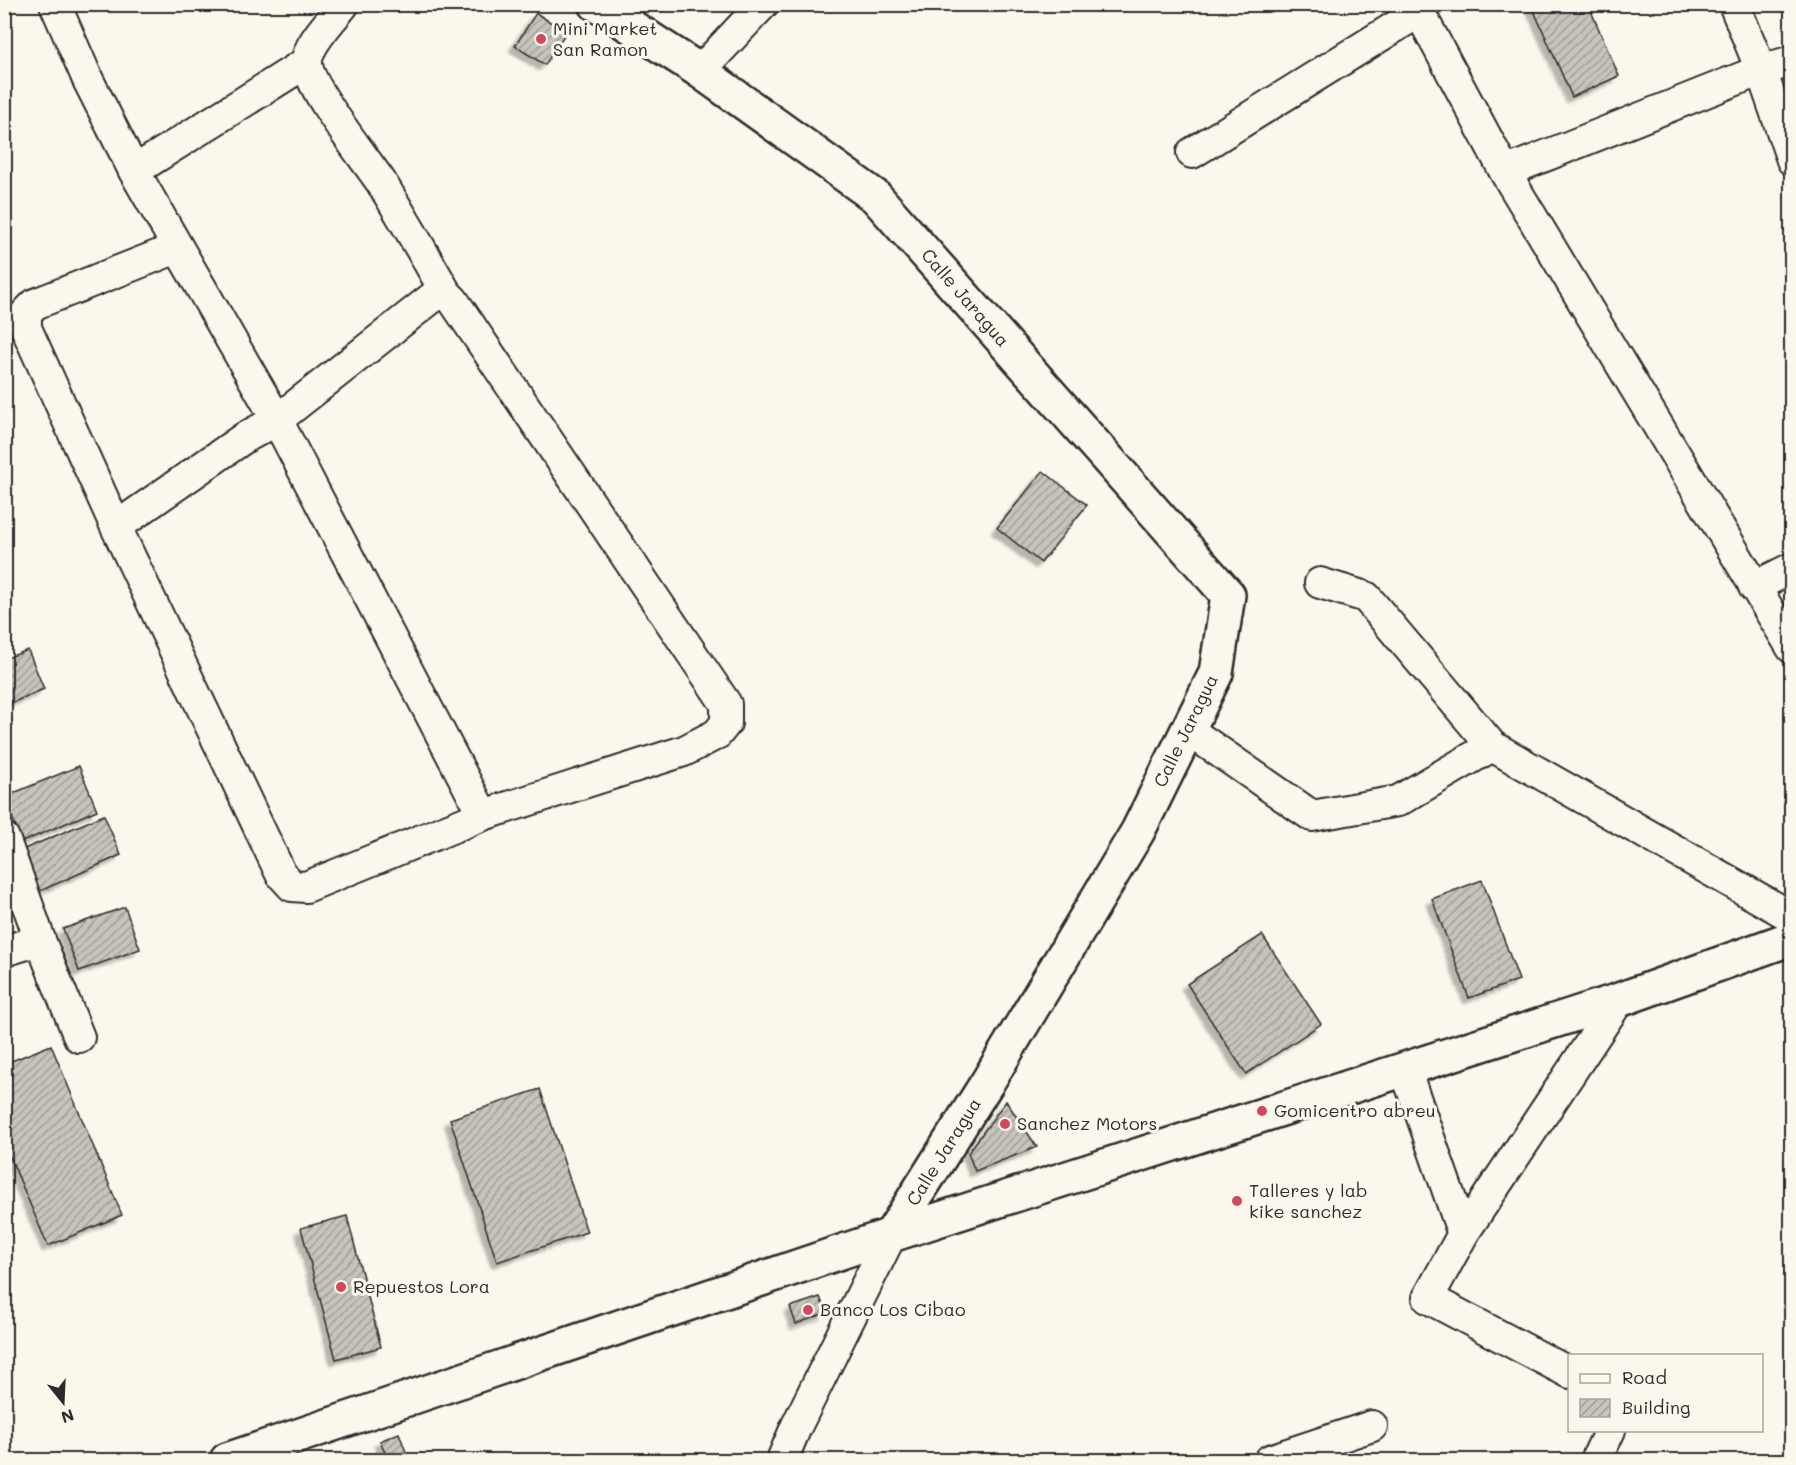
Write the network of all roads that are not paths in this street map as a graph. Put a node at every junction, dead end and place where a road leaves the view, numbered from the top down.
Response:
1 (56, 4) edge
2 (344, 4) edge
3 (596, 4) edge
4 (763, 4) edge
5 (1734, 4) edge
6 (1417, 8) edge
7 (1791, 61) edge
8 (307, 62) junction
9 (1761, 70) junction
10 (700, 71) junction
11 (1192, 153) dead end
12 (1791, 160) edge
13 (134, 171) junction
14 (1505, 172) junction
15 (177, 248) junction
16 (446, 294) junction
17 (277, 420) junction
18 (116, 527) junction
19 (1791, 568) edge
20 (1320, 583) dead end
21 (1754, 587) junction
22 (1791, 648) edge
23 (1188, 730) junction
24 (1492, 746) junction
25 (483, 815) junction
26 (4, 838) edge
27 (1791, 916) edge
28 (1791, 938) edge
29 (40, 940) junction
30 (4, 951) edge
31 (1619, 999) junction
32 (79, 1037) dead end
33 (1406, 1069) junction
34 (1463, 1234) junction
35 (891, 1235) junction
36 (1568, 1371) edge
37 (1372, 1426) dead end
38 (1610, 1432) edge
39 (1309, 1454) edge
40 (227, 1461) edge
41 (782, 1461) edge
42 (1270, 1461) edge
43 (1596, 1461) edge

1 - 13 street
2 - 8 street
3 - 10 main road, Calle Jaragua
4 - 10 street
5 - 9 street
6 - 11 street
6 - 14 street
7 - 9 street
8 - 13 street
8 - 16 street
9 - 12 street
9 - 14 street
10 - 23 main road, Calle Jaragua
13 - 15 street
14 - 21 street
15 - 17 street
15 - 18 street
16 - 17 street
16 - 25 street
17 - 18 street
17 - 25 street
18 - 25 street
19 - 21 street
20 - 24 street
21 - 22 street
23 - 24 street
23 - 35 main road, Calle Jaragua
24 - 27 street
26 - 29 street
28 - 31 main road
29 - 30 street
29 - 32 street
31 - 33 main road
31 - 34 street
33 - 34 street
33 - 35 main road
34 - 36 street
35 - 40 main road
35 - 41 street, Calle Jaragua
37 - 39 street
38 - 43 street
39 - 42 street

